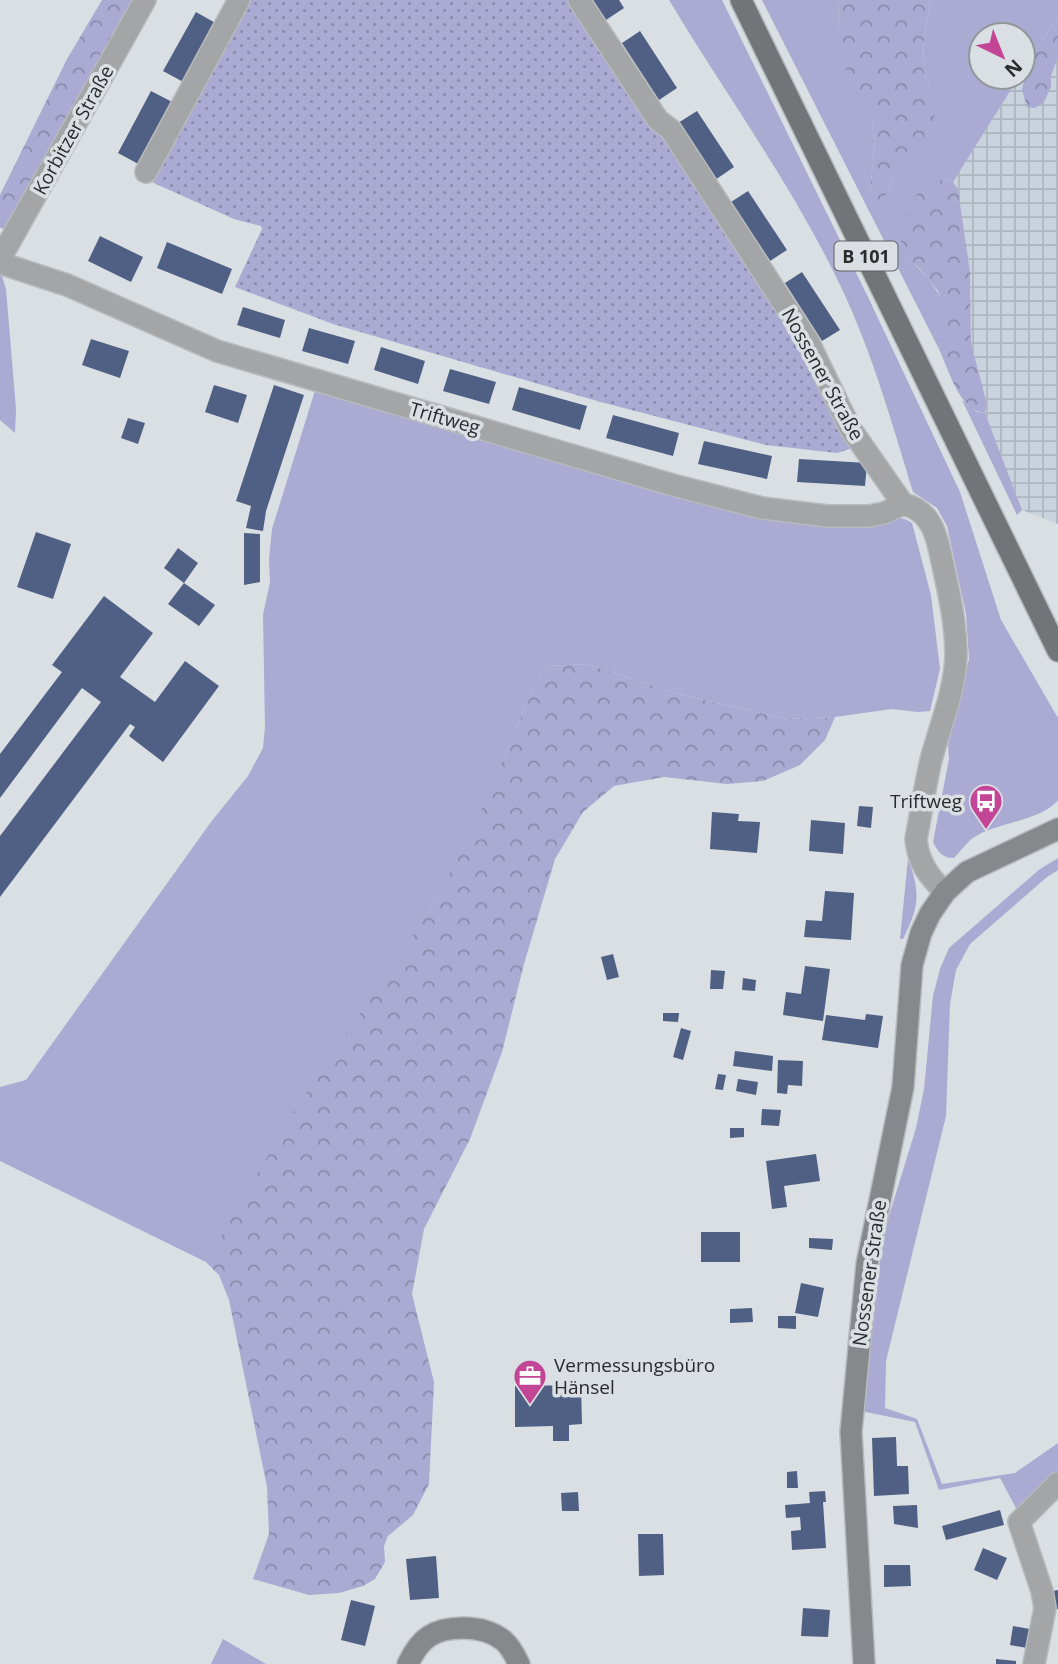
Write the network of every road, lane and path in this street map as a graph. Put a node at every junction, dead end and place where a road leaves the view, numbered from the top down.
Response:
1 (145, 0) edge
2 (239, 0) edge
3 (579, 0) edge
4 (741, 0) edge
5 (146, 172) dead end
6 (0, 261) edge
7 (902, 504) junction
8 (1058, 651) edge
9 (1058, 829) edge
10 (946, 892) junction
11 (1058, 1483) edge
12 (408, 1664) edge
13 (519, 1664) edge
14 (864, 1664) edge
15 (1034, 1664) edge

1 - 6 street, Korbitzer Straße
2 - 5 street
3 - 7 street, Nossener Straße
4 - 8 main road, B 101
6 - 7 street, Triftweg
7 - 10 street, Nossener Straße
9 - 10 street, Nossener Straße
10 - 14 street, Nossener Straße
11 - 15 street
12 - 13 street

